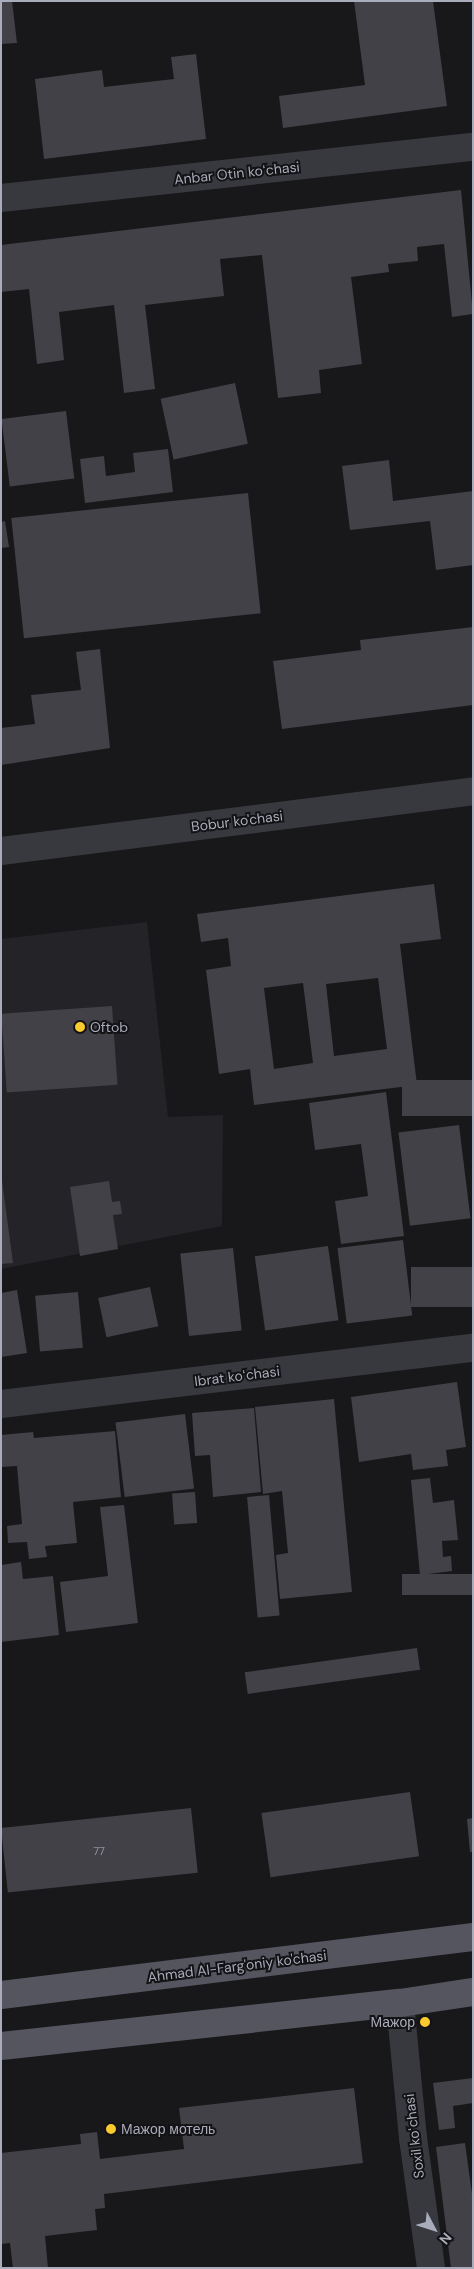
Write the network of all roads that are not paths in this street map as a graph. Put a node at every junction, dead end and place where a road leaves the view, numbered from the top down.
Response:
1 (473, 147) edge
2 (1, 198) edge
3 (473, 791) edge
4 (1, 851) edge
5 (473, 1348) edge
6 (1, 1404) edge
7 (473, 1938) edge
8 (473, 1992) edge
9 (1, 1995) edge
10 (400, 2003) junction
11 (1, 2046) edge
12 (431, 2268) edge

1 - 2 street, Anbar Otin koʻchasi
3 - 4 street, Bobur ko'chasi
5 - 6 street, Ibrat koʻchasi
7 - 9 main road, Ahmad Al-Farg'oniy ko'chasi
8 - 10 main road
10 - 11 main road
10 - 12 street, Soxil koʻchasi

